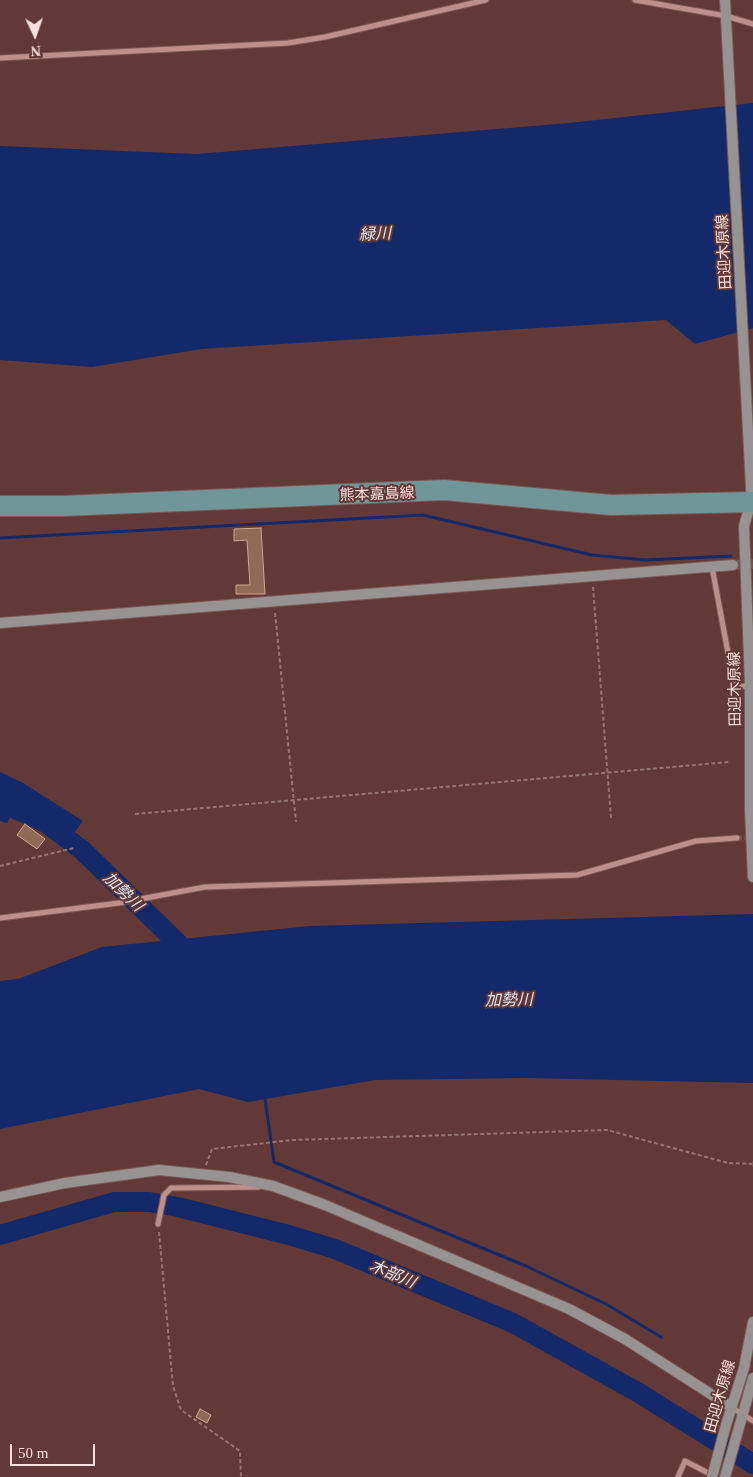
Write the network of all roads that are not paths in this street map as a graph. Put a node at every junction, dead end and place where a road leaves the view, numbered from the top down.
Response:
1 (486, 0) edge
2 (635, 0) edge
3 (725, 0) edge
4 (726, 16) junction
5 (753, 24) edge
6 (0, 58) edge
7 (752, 504) edge
8 (0, 506) edge
9 (733, 565) tunnel mouth
10 (712, 567) junction
11 (0, 623) edge
12 (750, 685) junction
13 (738, 838) tunnel mouth
14 (752, 868) edge
15 (753, 877) edge
16 (0, 918) edge
17 (273, 1186) junction
18 (0, 1197) edge
19 (158, 1224) road end
20 (753, 1322) edge
21 (753, 1378) edge
22 (731, 1407) junction
23 (743, 1415) junction
24 (753, 1421) edge
25 (678, 1477) edge
26 (712, 1477) edge
27 (716, 1477) edge
28 (725, 1477) edge

1 - 6 street
2 - 4 street
3 - 4 street, 田迎木原線
4 - 5 street
4 - 7 street, 田迎木原線
7 - 8 main road, 熊本嘉島線
7 - 12 street, 田迎木原線
9 - 10 street
10 - 11 street
10 - 12 street
12 - 14 street, 田迎木原線
13 - 16 street
14 - 15 street, 田迎木原線
17 - 18 street
17 - 19 street
17 - 22 street
20 - 22 street, 田迎木原線
21 - 23 street, 田迎木原線
22 - 23 street
22 - 26 street, 田迎木原線, bridge
23 - 24 street
23 - 28 street, 田迎木原線
25 - 27 street

